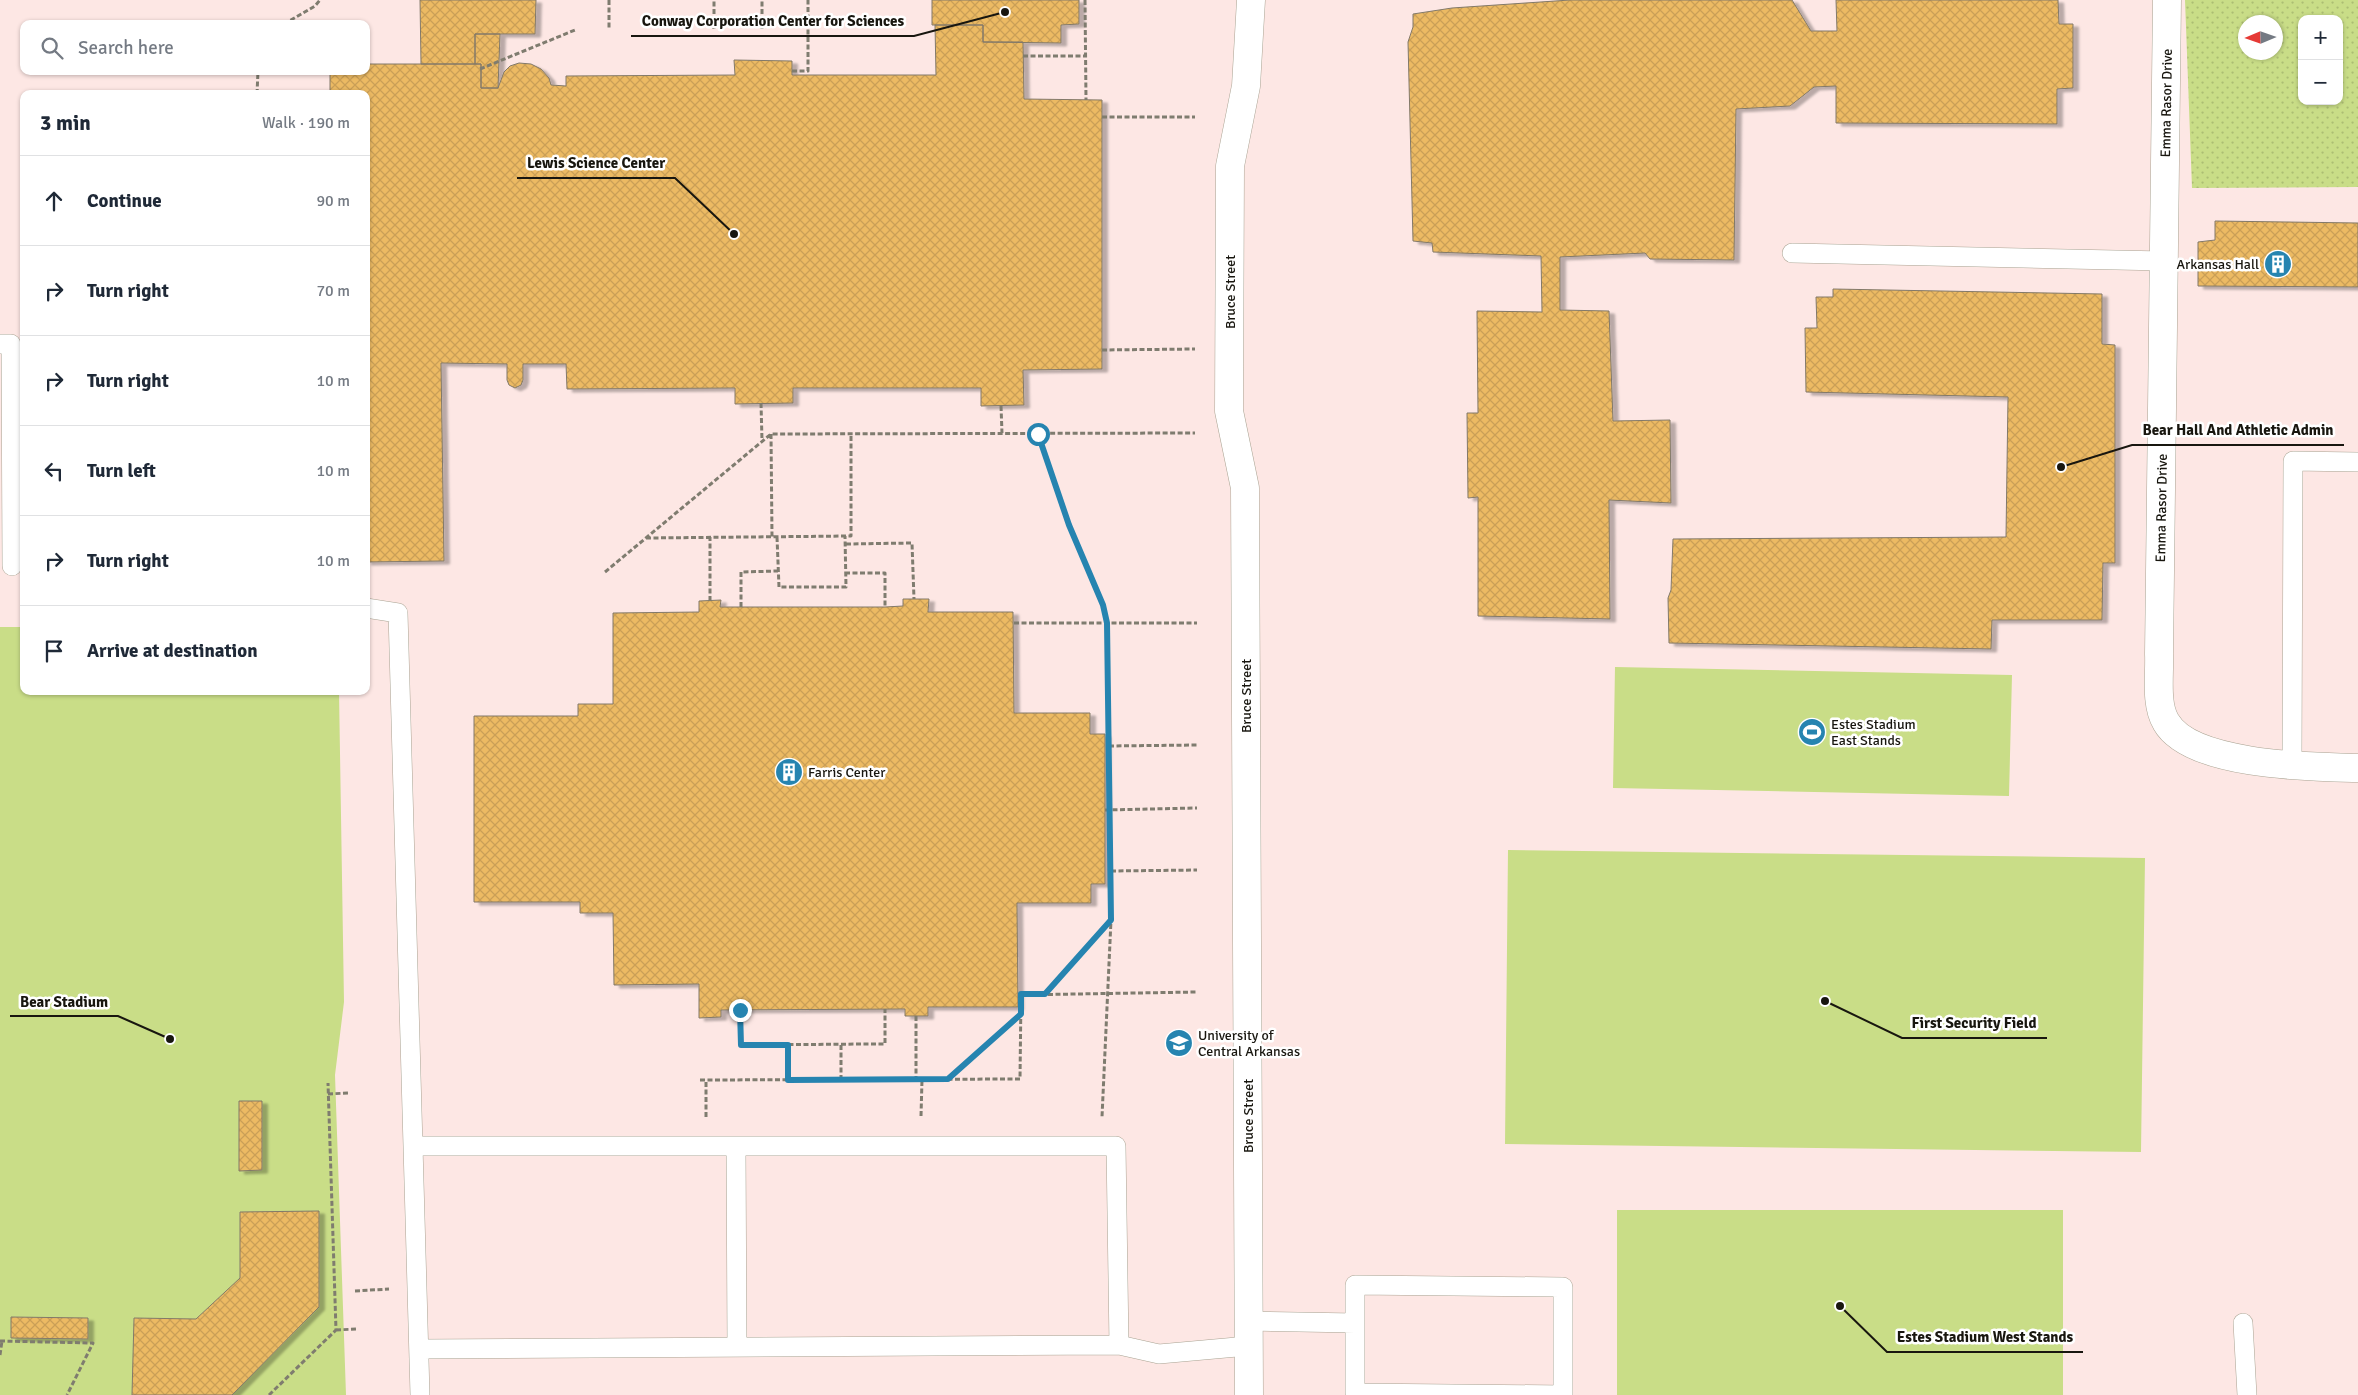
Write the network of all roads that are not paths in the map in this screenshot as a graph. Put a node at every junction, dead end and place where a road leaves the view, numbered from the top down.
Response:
1 (1251, 0) edge
2 (2168, 0) edge
3 (1792, 253) dead end
4 (2164, 261) junction
5 (0, 344) edge
6 (6, 455) edge
7 (2358, 462) edge
8 (12, 565) edge
9 (370, 609) edge
10 (2292, 767) junction
11 (2358, 768) edge
12 (414, 1146) junction
13 (736, 1146) junction
14 (1355, 1323) junction
15 (2243, 1323) dead end
16 (1249, 1334) junction
17 (1119, 1345) junction
18 (737, 1348) junction
19 (420, 1349) junction
20 (420, 1395) edge
21 (1249, 1395) edge
22 (2247, 1395) edge

1 - 16 street, Bruce Street
2 - 4 street, Emma Rasor Drive
3 - 4 lane
4 - 10 street, Emma Rasor Drive
5 - 6 lane
6 - 8 lane
7 - 10 lane
9 - 12 lane
10 - 11 street, Emma Rasor Drive
12 - 13 lane
12 - 19 lane
13 - 17 lane
13 - 18 lane
14 - 14 lane
14 - 16 lane
15 - 22 lane
16 - 17 lane
16 - 21 street, Bruce Street
17 - 18 lane
18 - 19 lane
19 - 20 lane

